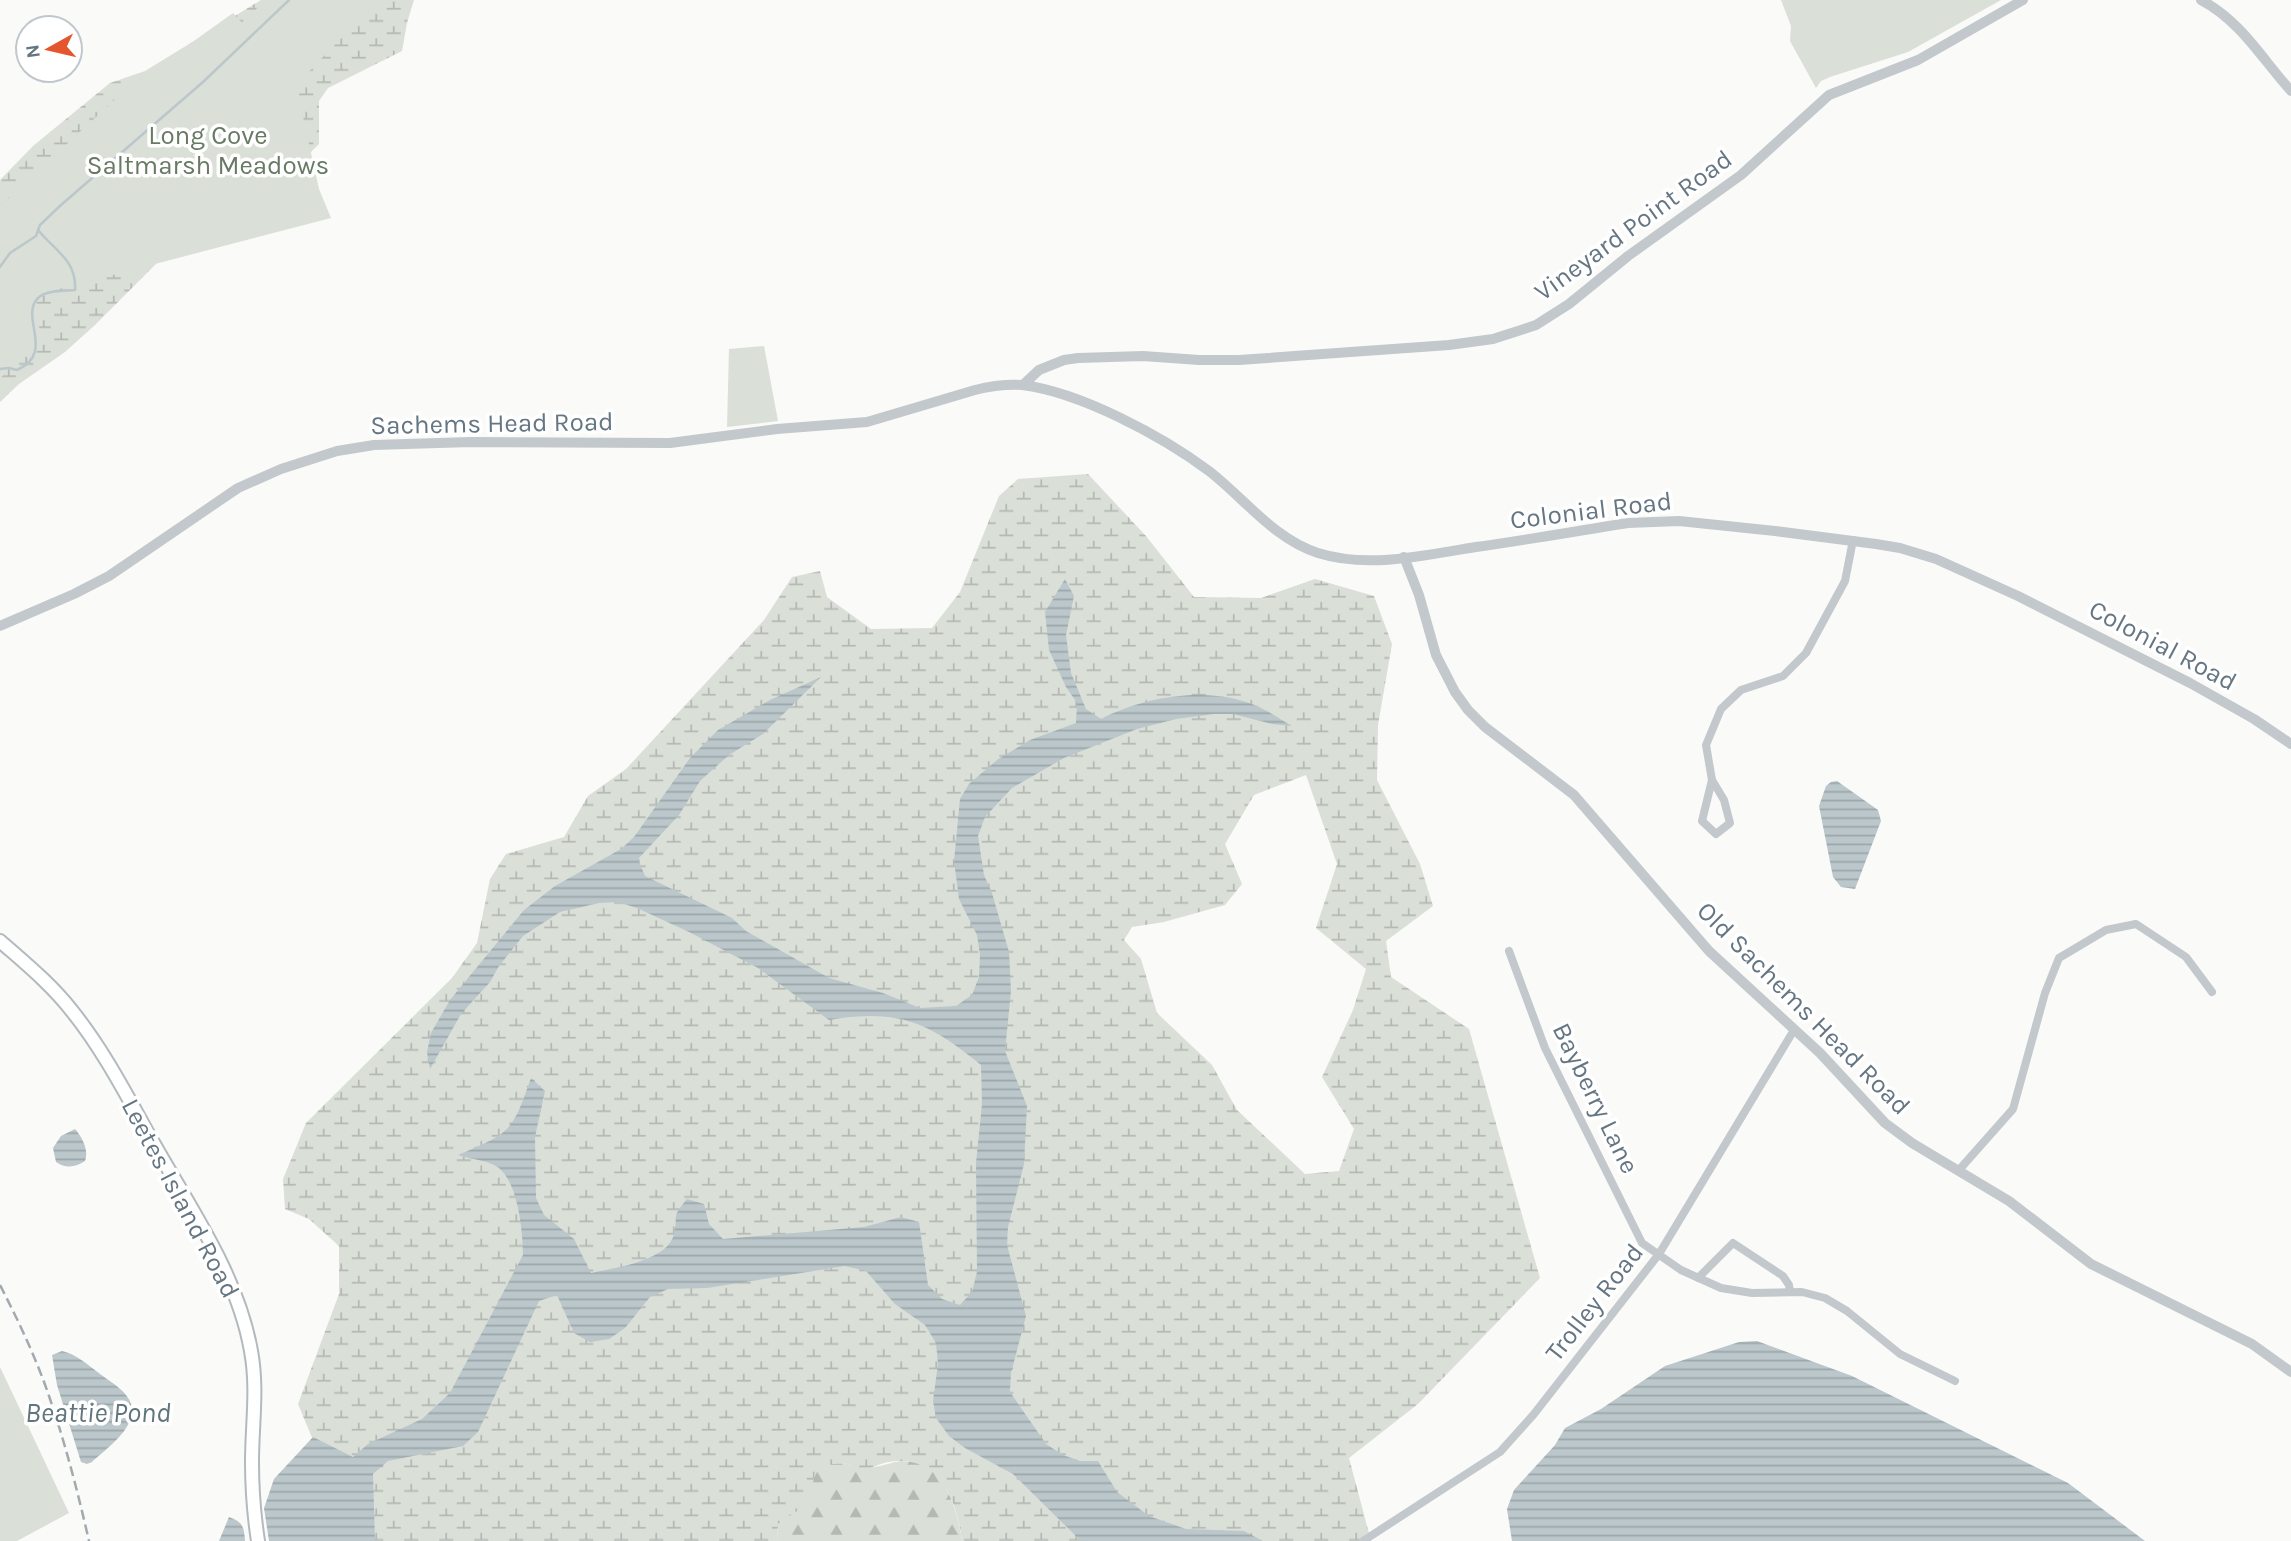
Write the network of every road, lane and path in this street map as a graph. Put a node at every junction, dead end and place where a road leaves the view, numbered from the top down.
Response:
1 (2023, 0) edge
2 (2201, 0) edge
3 (2291, 91) edge
4 (1023, 386) junction
5 (1853, 540) junction
6 (1404, 558) junction
7 (0, 626) edge
8 (2291, 744) edge
9 (1712, 780) junction
10 (0, 941) edge
11 (1509, 951) dead end
12 (2212, 992) dead end
13 (1794, 1030) junction
14 (1959, 1170) junction
15 (1659, 1254) junction
16 (1698, 1278) junction
17 (1790, 1292) junction
18 (2291, 1372) edge
19 (1955, 1381) dead end
20 (258, 1541) edge
21 (1363, 1541) edge

1 - 4 street, Vineyard Point Road
2 - 3 street
4 - 6 street, Colonial Road
4 - 7 street, Sachems Head Road
5 - 6 street, Colonial Road
5 - 8 street, Colonial Road
5 - 9 street
6 - 13 street, Old Sachems Head Road
9 - 9 street
10 - 20 main road, Leetes Island Road
11 - 15 street, Bayberry Lane
12 - 14 street
13 - 14 street, Old Sachems Head Road
13 - 15 street, Trolley Road
14 - 18 street, Old Sachems Head Road
15 - 16 street, Bayberry Lane
15 - 21 street, Trolley Road
16 - 17 street, Bayberry Lane
16 - 17 street
17 - 19 street, Bayberry Lane

